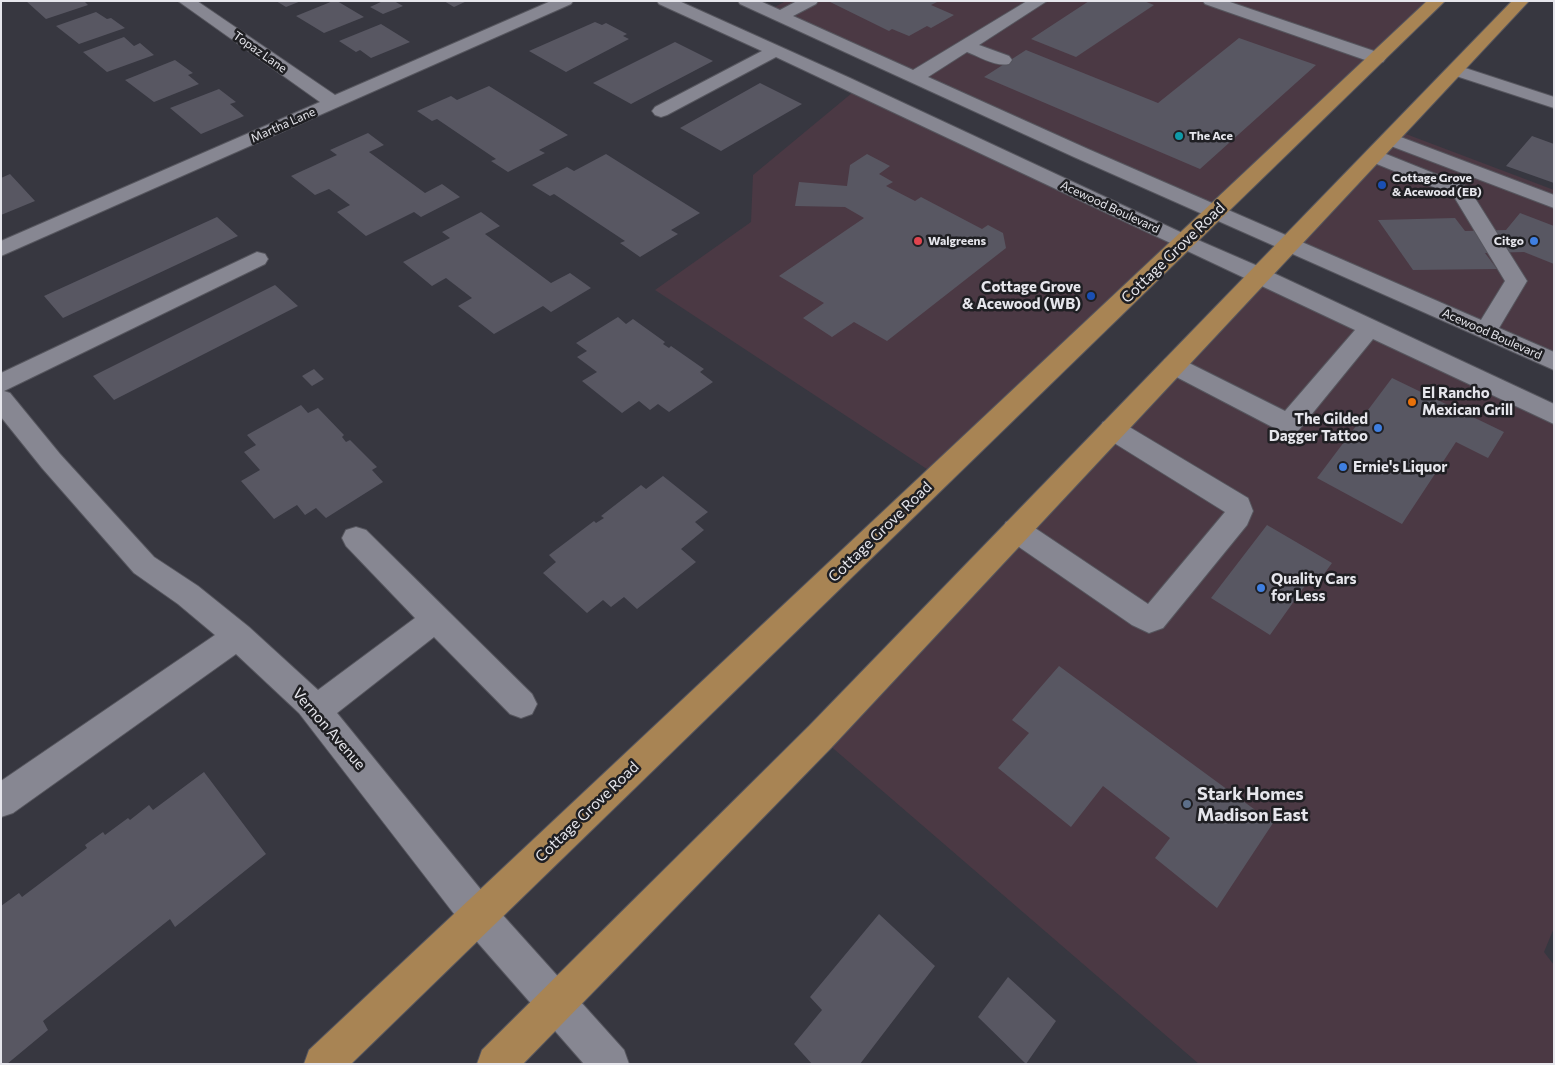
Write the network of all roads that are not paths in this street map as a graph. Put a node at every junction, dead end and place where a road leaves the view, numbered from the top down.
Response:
1 (186, 1) edge
2 (566, 1) edge
3 (665, 1) edge
4 (746, 1) edge
5 (810, 1) edge
6 (1039, 1) edge
7 (1211, 1) edge
8 (1437, 1) edge
9 (1521, 1) edge
10 (781, 16) junction
11 (966, 46) junction
12 (775, 51) junction
13 (1377, 58) junction
14 (1003, 60) dead end
15 (1456, 70) junction
16 (915, 77) junction
17 (334, 103) junction
18 (1554, 103) edge
19 (661, 112) dead end
20 (1390, 139) junction
21 (1374, 156) junction
22 (1554, 202) edge
23 (1218, 211) junction
24 (1184, 242) junction
25 (1289, 242) junction
26 (1, 249) edge
27 (257, 258) dead end
28 (1259, 275) junction
29 (1370, 327) junction
30 (1486, 331) junction
31 (1554, 362) edge
32 (1173, 365) junction
33 (1, 383) edge
34 (1, 399) edge
35 (1554, 415) edge
36 (1112, 429) junction
37 (1016, 530) junction
38 (356, 538) dead end
39 (435, 619) junction
40 (238, 636) junction
41 (521, 704) dead end
42 (316, 710) junction
43 (1, 801) edge
44 (478, 915) junction
45 (556, 1002) junction
46 (323, 1064) edge
47 (496, 1064) edge
48 (610, 1064) edge

1 - 17 street, Topaz Lane
2 - 17 street, Martha Lane
3 - 12 street, Acewood Boulevard
4 - 10 street, Acewood Boulevard
5 - 10 street
6 - 11 street
7 - 13 street
8 - 13 main road, Cottage Grove Road
9 - 15 main road
10 - 16 street, Acewood Boulevard
11 - 14 street
11 - 16 street
12 - 19 street
12 - 24 street, Acewood Boulevard
13 - 23 main road, Cottage Grove Road
15 - 18 street
15 - 20 main road
16 - 23 street, Acewood Boulevard
17 - 26 street, Martha Lane
20 - 21 main road
20 - 22 street
21 - 25 main road
21 - 30 street
23 - 24 main road, Cottage Grove Road
23 - 25 street, Acewood Boulevard
24 - 28 street, Acewood Boulevard
24 - 44 main road, Cottage Grove Road
25 - 28 main road
25 - 30 street, Acewood Boulevard
27 - 33 street
28 - 29 street, Acewood Boulevard
28 - 32 main road
29 - 32 street
29 - 35 street, Acewood Boulevard
30 - 31 street, Acewood Boulevard
32 - 36 main road
34 - 40 street, Vernon Avenue
36 - 37 main road
36 - 37 street
37 - 45 main road
38 - 39 street
39 - 41 street
39 - 42 street
40 - 42 street, Vernon Avenue
40 - 43 street
42 - 44 street, Vernon Avenue
44 - 45 street, Vernon Avenue
44 - 46 main road, Cottage Grove Road
45 - 47 main road
45 - 48 street, Vernon Avenue

